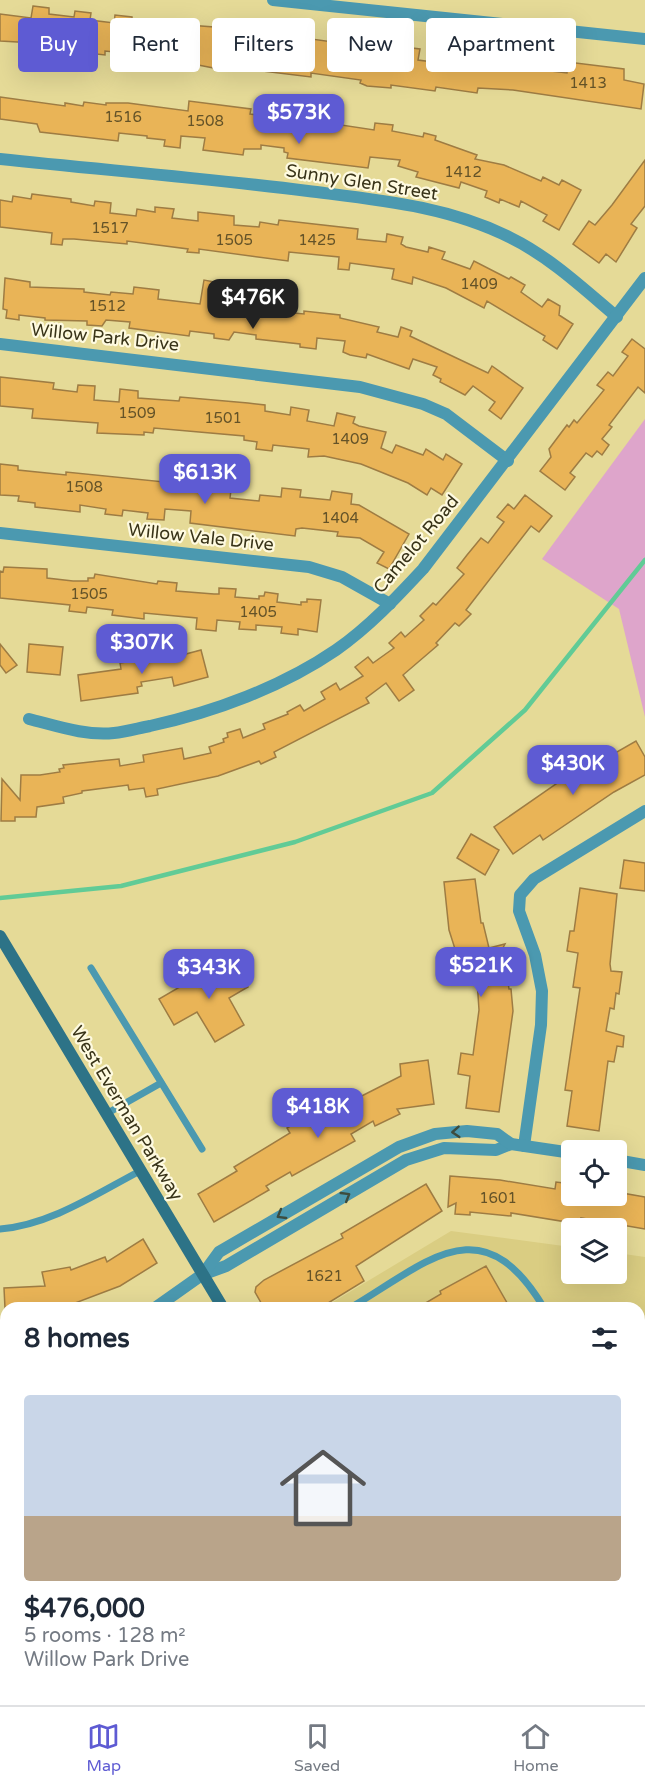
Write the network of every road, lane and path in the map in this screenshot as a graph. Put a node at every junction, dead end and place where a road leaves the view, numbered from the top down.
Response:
1 (273, 0) edge
2 (645, 39) edge
3 (0, 159) edge
4 (645, 278) edge
5 (617, 317) junction
6 (0, 344) edge
7 (508, 461) junction
8 (0, 533) edge
9 (390, 604) junction
10 (29, 720) dead end
11 (645, 811) edge
12 (0, 936) edge
13 (91, 968) dead end
14 (161, 1083) junction
15 (106, 1114) junction
16 (518, 1145) junction
17 (202, 1149) dead end
18 (561, 1151) edge
19 (376, 1160) junction
20 (627, 1162) edge
21 (645, 1165) edge
22 (140, 1171) junction
23 (384, 1173) junction
24 (262, 1226) junction
25 (0, 1229) edge
26 (270, 1240) junction
27 (203, 1274) junction
28 (163, 1302) edge
29 (219, 1302) edge
30 (360, 1302) edge
31 (540, 1302) edge

1 - 2 street
3 - 5 street, Sunny Glen Street
4 - 5 street, Camelot Road
5 - 7 street, Camelot Road
6 - 7 street, Willow Park Drive
7 - 9 street, Camelot Road
8 - 9 street, Willow Vale Drive
9 - 10 street, Camelot Road
11 - 16 street
12 - 15 street, West Everman Parkway
13 - 14 lane
14 - 15 lane
14 - 17 lane
15 - 22 street, West Everman Parkway
16 - 18 street
16 -> 19 street
16 - 23 street
19 - 23 street
19 -> 24 street
20 - 21 street
22 - 25 lane
22 - 27 street, West Everman Parkway
26 -> 23 street
24 - 26 street
24 - 27 street
26 - 27 street
27 - 28 street
27 - 29 street, West Everman Parkway
30 - 31 lane

